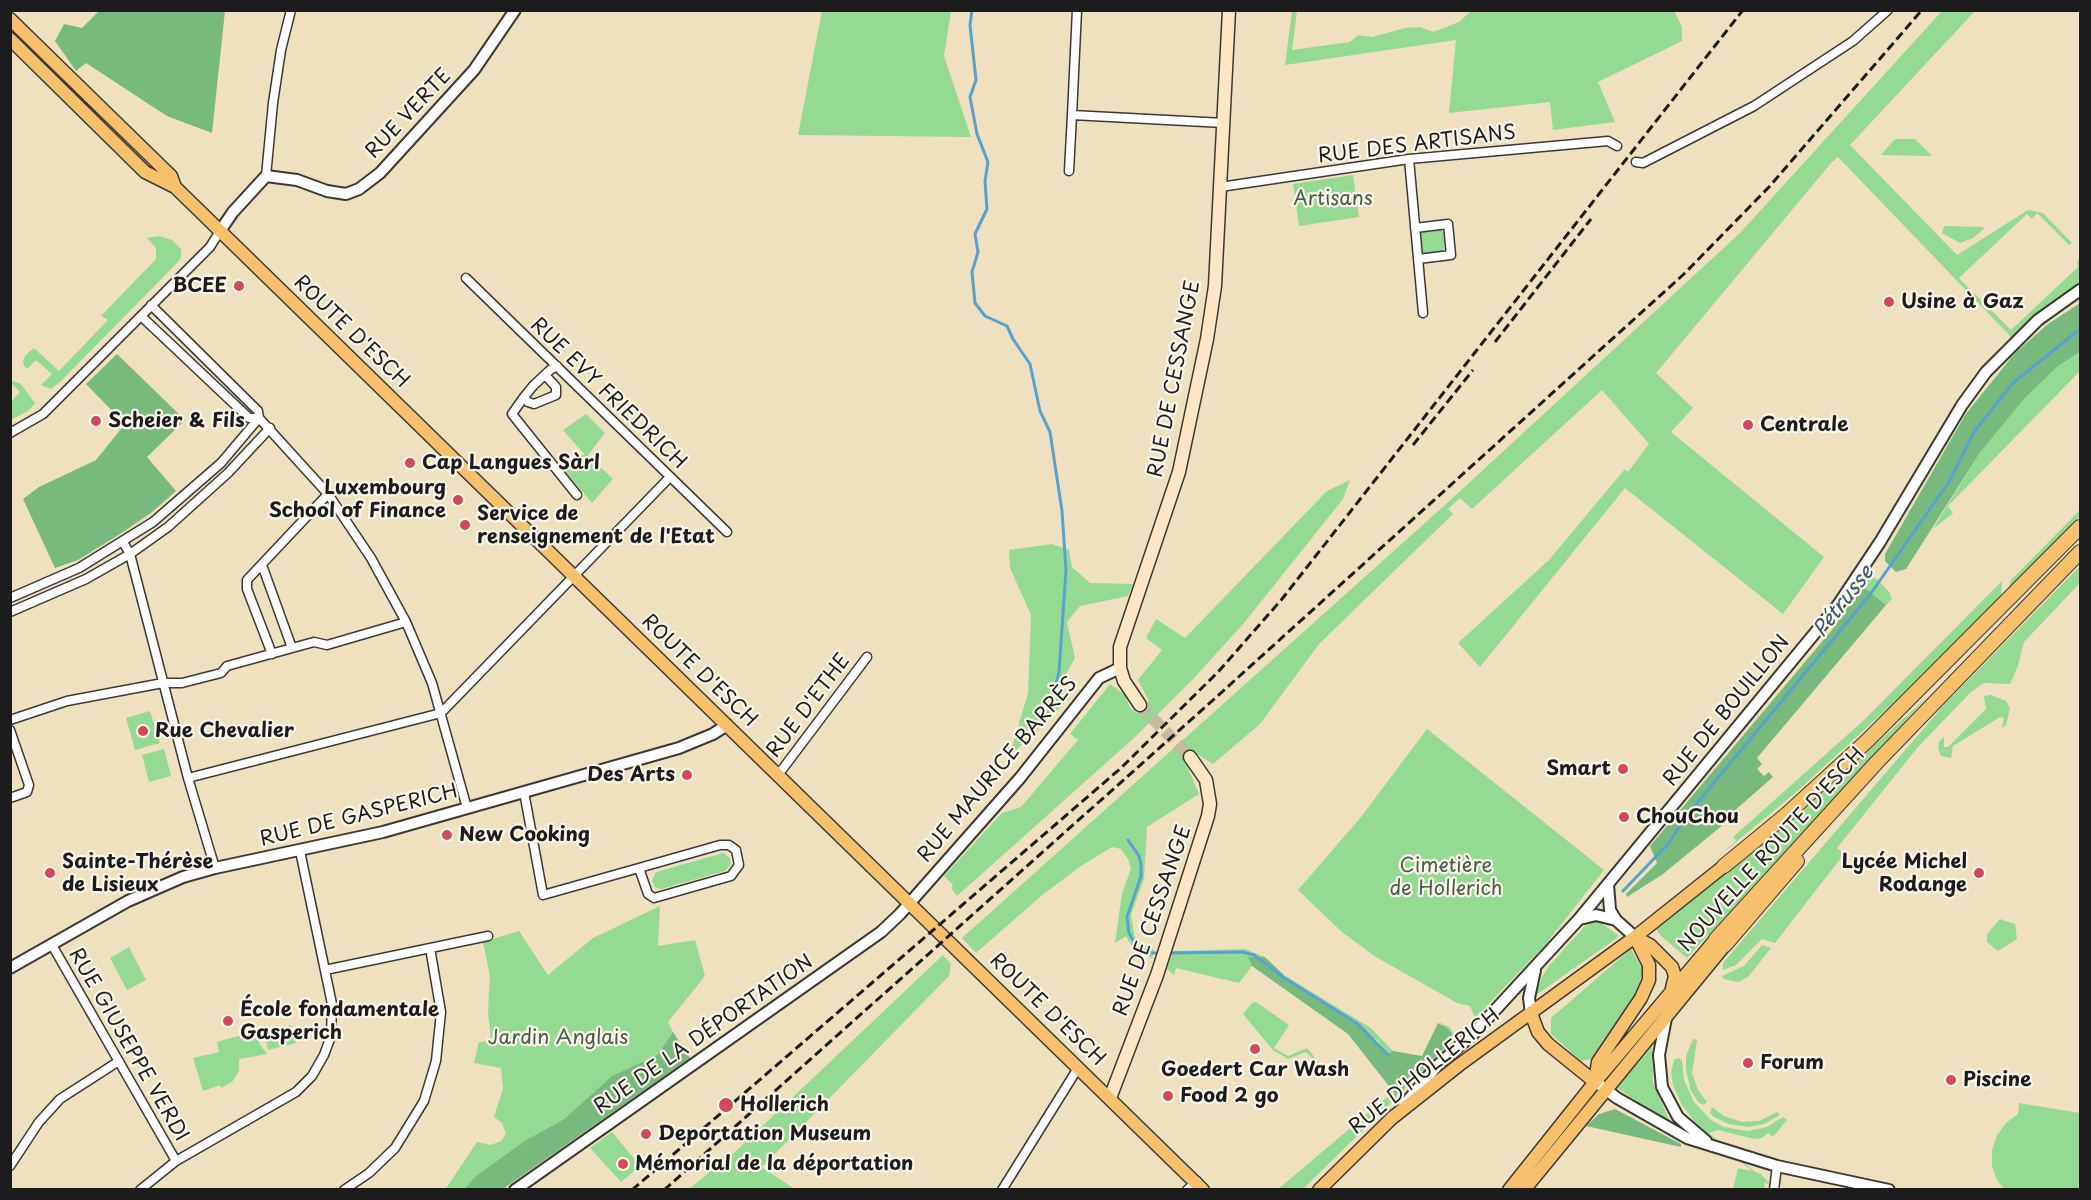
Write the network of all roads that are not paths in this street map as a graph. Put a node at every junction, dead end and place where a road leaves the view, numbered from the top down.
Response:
1 (291, 10) edge
2 (515, 10) edge
3 (1077, 10) edge
4 (1229, 10) edge
5 (1888, 10) edge
6 (10, 19) edge
7 (10, 39) edge
8 (1072, 115) junction
9 (1224, 123) junction
10 (1617, 146) dead end
11 (1409, 159) junction
12 (1636, 162) dead end
13 (1069, 171) dead end
14 (266, 176) junction
15 (175, 187) junction
16 (1220, 187) junction
17 (1415, 228) junction
18 (220, 231) junction
19 (1418, 259) junction
20 (466, 279) dead end
21 (2080, 290) edge
22 (151, 305) junction
23 (1423, 313) dead end
24 (141, 316) junction
25 (557, 366) junction
26 (545, 375) junction
27 (524, 397) junction
28 (260, 418) junction
29 (270, 428) junction
30 (10, 433) edge
31 (670, 477) junction
32 (328, 494) junction
33 (577, 495) dead end
34 (2080, 527) edge
35 (727, 532) dead end
36 (123, 542) junction
37 (2080, 552) edge
38 (130, 554) junction
39 (262, 565) junction
40 (574, 576) junction
41 (30, 590) junction
42 (10, 598) edge
43 (35, 603) junction
44 (10, 612) edge
45 (406, 622) junction
46 (292, 648) junction
47 (272, 654) junction
48 (867, 657) dead end
49 (1120, 668) junction
50 (163, 683) junction
51 (1140, 705) tunnel mouth
52 (441, 713) junction
53 (10, 720) edge
54 (727, 724) junction
55 (10, 730) edge
56 (1190, 757) tunnel mouth
57 (778, 775) junction
58 (188, 778) junction
59 (524, 792) junction
60 (10, 798) edge
61 (467, 808) junction
62 (300, 851) junction
63 (1724, 866) joint
64 (215, 868) junction
65 (639, 868) junction
66 (1608, 884) junction
67 (909, 903) junction
68 (1579, 919) junction
69 (1616, 920) junction
70 (488, 936) dead end
71 (1635, 937) junction
72 (1721, 942) junction
73 (52, 945) junction
74 (430, 948) junction
75 (1536, 967) junction
76 (10, 968) edge
77 (325, 970) junction
78 (1672, 991) junction
79 (1531, 1013) junction
80 (1666, 1018) junction
81 (1474, 1033) junction
82 (118, 1061) junction
83 (1459, 1065) junction
84 (1078, 1068) junction
85 (1600, 1086) junction
86 (1110, 1098) junction
87 (1392, 1118) junction
88 (1716, 1149) junction
89 (176, 1161) junction
90 (10, 1166) edge
91 (1777, 1166) junction
92 (1199, 1188) edge
93 (140, 1190) edge
94 (344, 1190) edge
95 (515, 1190) edge
96 (1002, 1190) edge
97 (1319, 1190) edge
98 (1509, 1190) edge
99 (1524, 1190) edge
100 (1774, 1190) edge
101 (1889, 1190) edge

1 - 14 street
2 - 14 street, RUE VERTE
3 - 8 street
4 - 9 main road, RUE DE CESSANGE
5 - 12 street
6 - 15 main road, ROUTE D'ESCH
7 - 15 main road, ROUTE D'ESCH
8 - 9 street
8 - 13 street
9 - 16 main road, RUE DE CESSANGE
10 - 11 street, RUE DES ARTISANS
11 - 16 street, RUE DES ARTISANS
11 - 17 street
14 - 18 street
15 - 18 main road, ROUTE D'ESCH
16 - 49 main road, RUE DE CESSANGE
17 - 19 street
17 - 19 street
18 - 22 street
18 - 40 main road, ROUTE D'ESCH
19 - 23 street
20 - 25 street, RUE EVY FRIEDRICH
21 - 66 street, RUE DE BOUILLON
22 - 24 street
22 - 28 street
24 - 28 street
24 - 30 street
25 - 26 street
25 - 31 street, RUE EVY FRIEDRICH
26 - 27 street
26 - 27 street
27 - 33 street
28 - 29 street
28 - 36 street
29 - 32 street
29 - 38 street
31 - 35 street, RUE EVY FRIEDRICH
31 - 40 street
32 - 39 street
32 - 45 street
34 - 63 highway, NOUVELLE ROUTE D'ESCH
36 - 38 street
36 - 41 street
37 - 72 highway, NOUVELLE ROUTE D'ESCH
38 - 43 street
38 - 50 street
39 - 46 street
39 - 47 street
40 - 52 street
40 - 54 main road, ROUTE D'ESCH
41 - 42 street
41 - 43 street
43 - 44 street
45 - 46 street
45 - 52 street
46 - 47 street
47 - 50 street
48 - 57 street, RUE D'ETHE
49 - 51 main road
49 - 67 street, RUE MAURICE BARRÈS
50 - 53 street
50 - 58 street
52 - 58 street
52 - 61 street
54 - 57 main road, ROUTE D'ESCH
54 - 59 street, RUE DE GASPERICH
55 - 60 street
56 - 86 main road, RUE DE CESSANGE
57 - 67 main road, ROUTE D'ESCH
58 - 64 street
59 - 61 street, RUE DE GASPERICH
59 - 65 street
61 - 62 street, RUE DE GASPERICH
62 - 64 street, RUE DE GASPERICH
62 - 77 street
63 - 71 main road, NOUVELLE ROUTE D'ESCH
64 - 73 street, RUE DE GASPERICH
65 - 65 street
66 - 68 street, RUE DE BOUILLON
66 - 69 street
67 - 84 main road, ROUTE D'ESCH
67 - 95 street, RUE DE LA DÉPORTATION
68 - 69 street
68 - 75 street, RUE DE BOUILLON
69 - 71 street
70 - 74 street
71 - 78 main road
71 - 79 main road, NOUVELLE ROUTE D'ESCH
71 - 85 main road
72 - 78 main road, NOUVELLE ROUTE D'ESCH
72 - 80 main road
73 - 76 street, RUE DE GASPERICH
73 - 82 street, RUE GIUSEPPE VERDI
74 - 77 street
74 - 94 street
75 - 79 street
75 - 81 street, RUE DE BOUILLON
77 - 89 street
78 - 80 main road
78 - 85 main road, NOUVELLE ROUTE D'ESCH
79 - 83 main road, RUE D'HOLLERICH
79 - 85 main road
80 - 85 main road
80 - 88 street
81 - 83 street, RUE DE BOUILLON
81 - 87 street, RUE DE BOUILLON
82 - 89 street, RUE GIUSEPPE VERDI
82 - 90 street
83 - 87 main road, RUE D'HOLLERICH
84 - 86 main road, ROUTE D'ESCH
84 - 96 street
85 - 88 street
85 - 98 main road, NOUVELLE ROUTE D'ESCH
85 - 99 main road
86 - 92 main road, ROUTE D'ESCH
87 - 97 main road, RUE D'HOLLERICH
88 - 91 street
89 - 93 street
91 - 100 street
91 - 101 street

